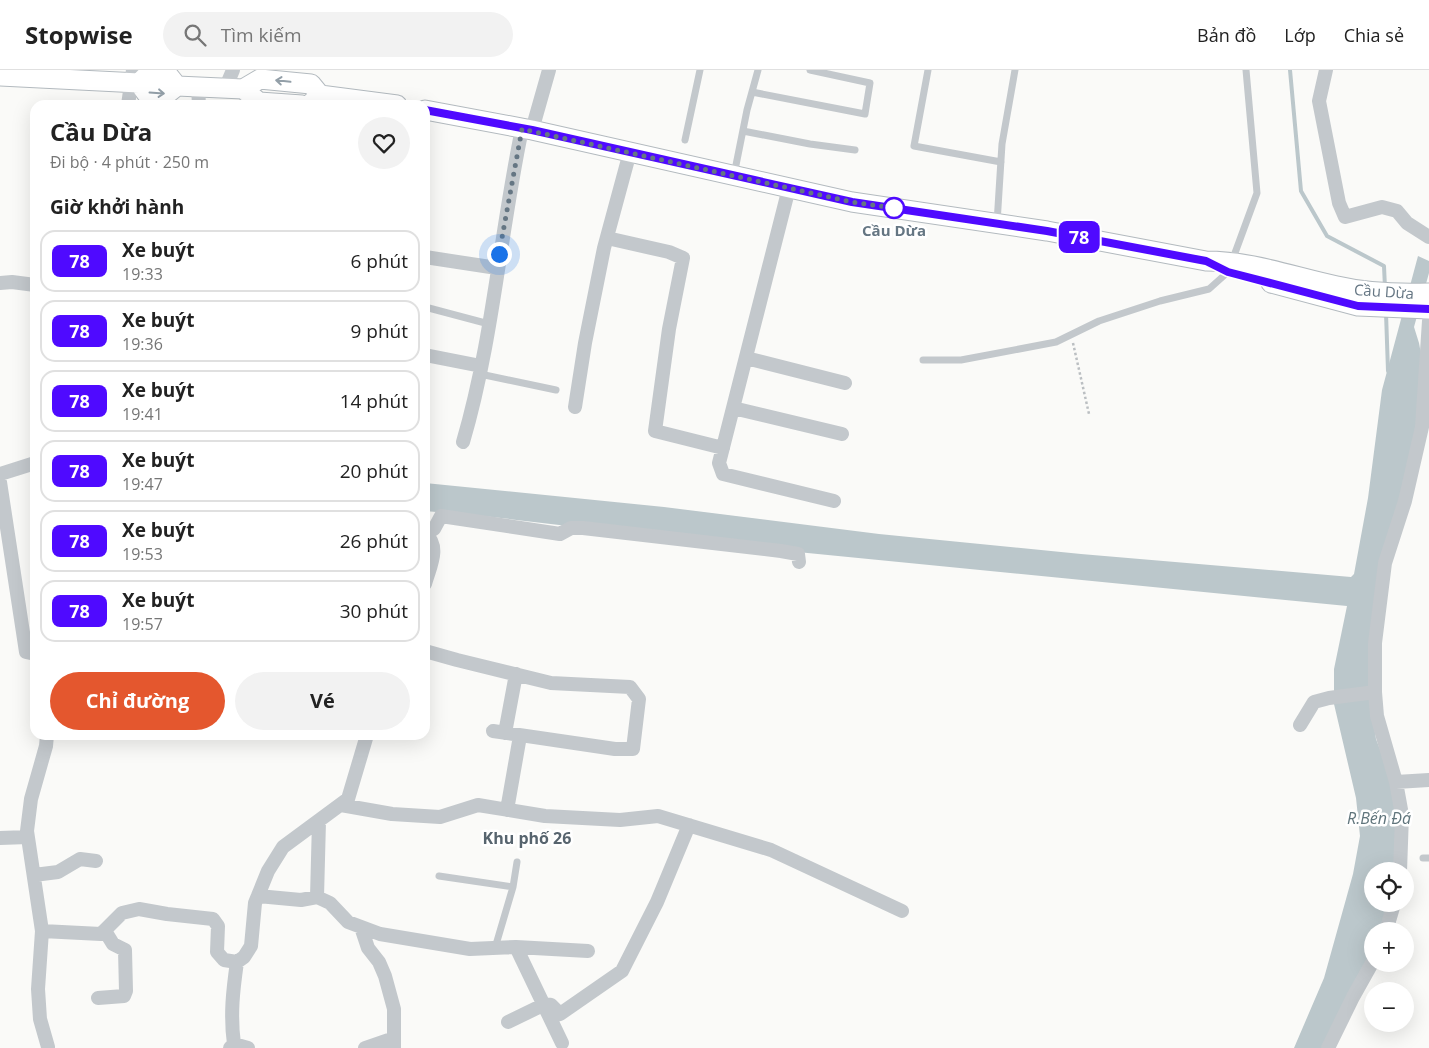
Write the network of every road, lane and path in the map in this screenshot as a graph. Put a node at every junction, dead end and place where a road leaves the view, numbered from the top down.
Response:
1 (233, 70) edge
2 (549, 70) edge
3 (700, 70) edge
4 (758, 70) edge
5 (810, 70) edge
6 (928, 70) edge
7 (1016, 70) edge
8 (1246, 70) edge
9 (1326, 70) edge
10 (0, 76) edge
11 (134, 79) edge
12 (234, 89) junction
13 (752, 92) junction
14 (199, 96) edge
15 (129, 100) edge
16 (254, 100) edge
17 (314, 100) edge
18 (430, 111) edge
19 (527, 130) junction
20 (743, 131) junction
21 (685, 140) dead end
22 (855, 150) dead end
23 (630, 152) junction
24 (1001, 162) junction
25 (734, 175) junction
26 (789, 188) junction
27 (997, 224) junction
28 (1429, 237) edge
29 (607, 238) junction
30 (430, 258) edge
31 (1230, 267) junction
32 (497, 268) junction
33 (0, 283) edge
34 (30, 284) edge
35 (430, 308) edge
36 (1428, 308) edge
37 (489, 324) junction
38 (1071, 335) junction
39 (430, 355) edge
40 (746, 358) junction
41 (923, 360) dead end
42 (481, 370) junction
43 (845, 383) dead end
44 (556, 390) dead end
45 (575, 406) dead end
46 (733, 408) junction
47 (1089, 414) dead end
48 (1425, 427) edge
49 (842, 434) dead end
50 (463, 442) dead end
51 (723, 448) junction
52 (30, 465) edge
53 (0, 474) edge
54 (0, 482) edge
55 (834, 501) dead end
56 (430, 531) edge
57 (430, 538) edge
58 (800, 562) dead end
59 (430, 568) edge
60 (430, 651) edge
61 (30, 653) edge
62 (516, 674) junction
63 (1373, 692) junction
64 (1300, 725) dead end
65 (520, 736) junction
66 (47, 740) edge
67 (366, 740) edge
68 (1429, 780) edge
69 (1396, 782) junction
70 (341, 805) junction
71 (508, 810) junction
72 (319, 821) junction
73 (689, 825) junction
74 (28, 837) junction
75 (0, 838) edge
76 (96, 861) dead end
77 (517, 862) dead end
78 (1400, 862) edge
79 (34, 876) junction
80 (439, 876) dead end
81 (513, 887) junction
82 (258, 896) junction
83 (317, 897) junction
84 (902, 910) dead end
85 (361, 927) junction
86 (42, 931) junction
87 (104, 931) junction
88 (516, 947) junction
89 (495, 948) junction
90 (588, 952) dead end
91 (238, 962) junction
92 (1367, 972) edge
93 (98, 998) dead end
94 (545, 1004) junction
95 (508, 1022) dead end
96 (394, 1043) edge
97 (562, 1043) dead end
98 (232, 1046) edge
99 (48, 1047) edge
100 (248, 1048) edge
101 (365, 1048) edge
102 (1328, 1048) edge

1 - 12 street
2 - 19 street
3 - 21 lane
4 - 13 lane
5 - 13 lane
6 - 24 lane
7 - 24 lane
8 - 31 lane
9 - 28 street
10 - 11 main road
11 - 14 main road
11 - 15 street
12 - 14 main road
12 - 16 main road
17 -> 12 main road
13 - 20 lane
18 - 19 main road, Cầu Dừa
19 - 23 main road, Cầu Dừa
19 - 32 street
20 - 22 lane
20 - 25 lane
23 - 25 main road, Cầu Dừa
23 - 29 street
24 - 27 lane
25 - 26 main road, Cầu Dừa
26 - 27 main road, Cầu Dừa
26 - 40 street
27 - 31 main road, Cầu Dừa
29 - 45 street
29 - 51 street
30 - 32 street
31 - 36 main road, Cầu Dừa
31 - 38 lane
32 - 37 street
33 - 34 street
35 - 37 lane
36 - 48 street
37 - 42 street
38 - 41 lane
38 - 47 path
39 - 42 street
40 - 43 street
40 - 46 street
42 - 44 lane
42 - 50 street
46 - 49 street
46 - 51 street
48 - 63 street
51 - 55 street
52 - 53 street
54 - 61 street
56 - 58 street
57 - 59 street
60 - 62 street
62 - 65 street
62 - 65 street
63 - 64 street
63 - 69 street
65 - 71 street
66 - 74 street
67 - 70 street
68 - 69 street
69 - 78 street
70 - 71 street
70 - 72 street
71 - 73 street
72 - 82 street
72 - 83 street
73 - 84 street
73 - 94 street
74 - 75 street
74 - 79 street
76 - 79 street
77 - 81 lane
79 - 86 street
80 - 81 lane
81 - 89 lane
82 - 83 street
82 - 91 street
83 - 85 street
85 - 89 street
85 - 96 street
86 - 87 street
86 - 99 street
87 - 91 street
87 - 93 street
88 - 89 street
88 - 90 street
88 - 94 street
91 - 98 street
92 - 102 street
94 - 95 street
94 - 97 street
96 - 101 street
98 - 100 street

